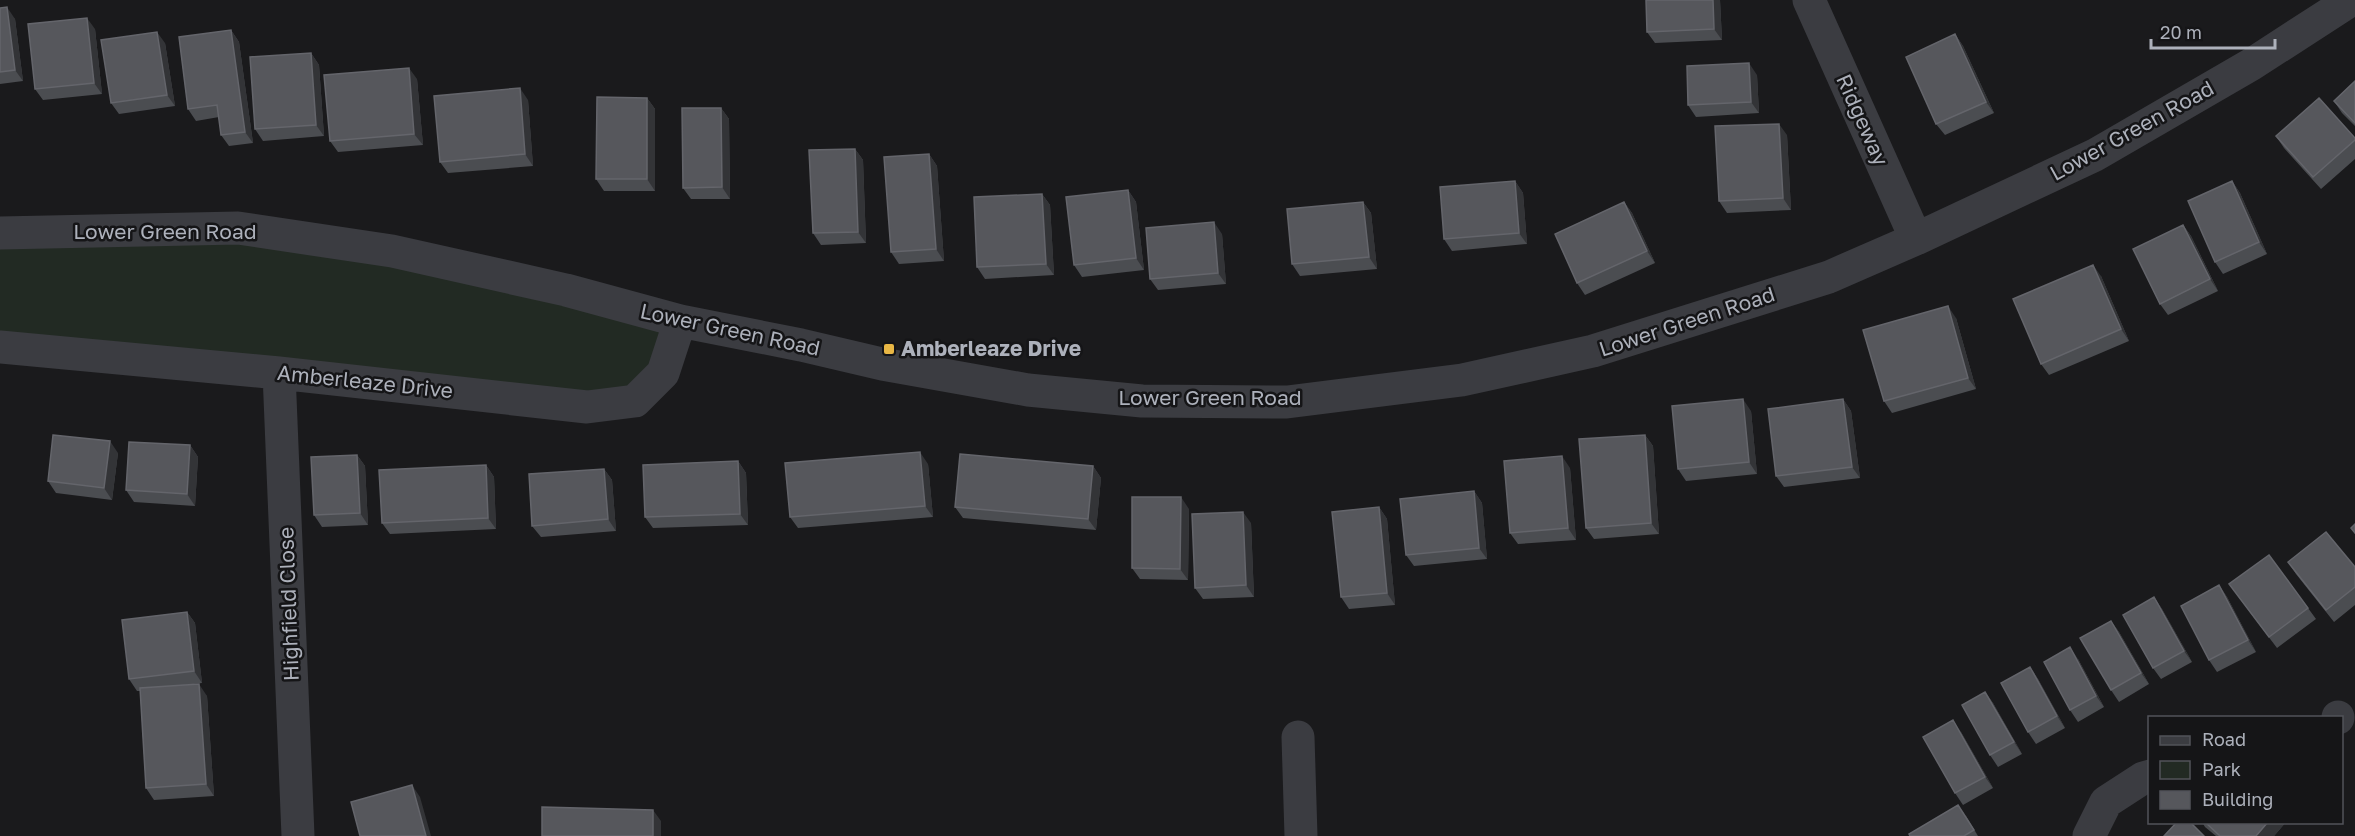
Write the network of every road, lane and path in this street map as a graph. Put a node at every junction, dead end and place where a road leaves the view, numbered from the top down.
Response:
1 (1809, 0) edge
2 (2351, 0) edge
3 (0, 233) edge
4 (1916, 239) junction
5 (680, 321) junction
6 (0, 347) edge
7 (279, 373) junction
8 (1298, 738) dead end
9 (2148, 777) edge
10 (298, 836) edge
11 (1301, 836) edge
12 (2089, 836) edge

1 - 4 street, Ridgeway
2 - 4 street, Lower Green Road
3 - 5 street, Lower Green Road
4 - 5 street, Lower Green Road
5 - 7 street, Amberleaze Drive
6 - 7 street, Amberleaze Drive
7 - 10 street, Highfield Close
8 - 11 street
9 - 12 street

